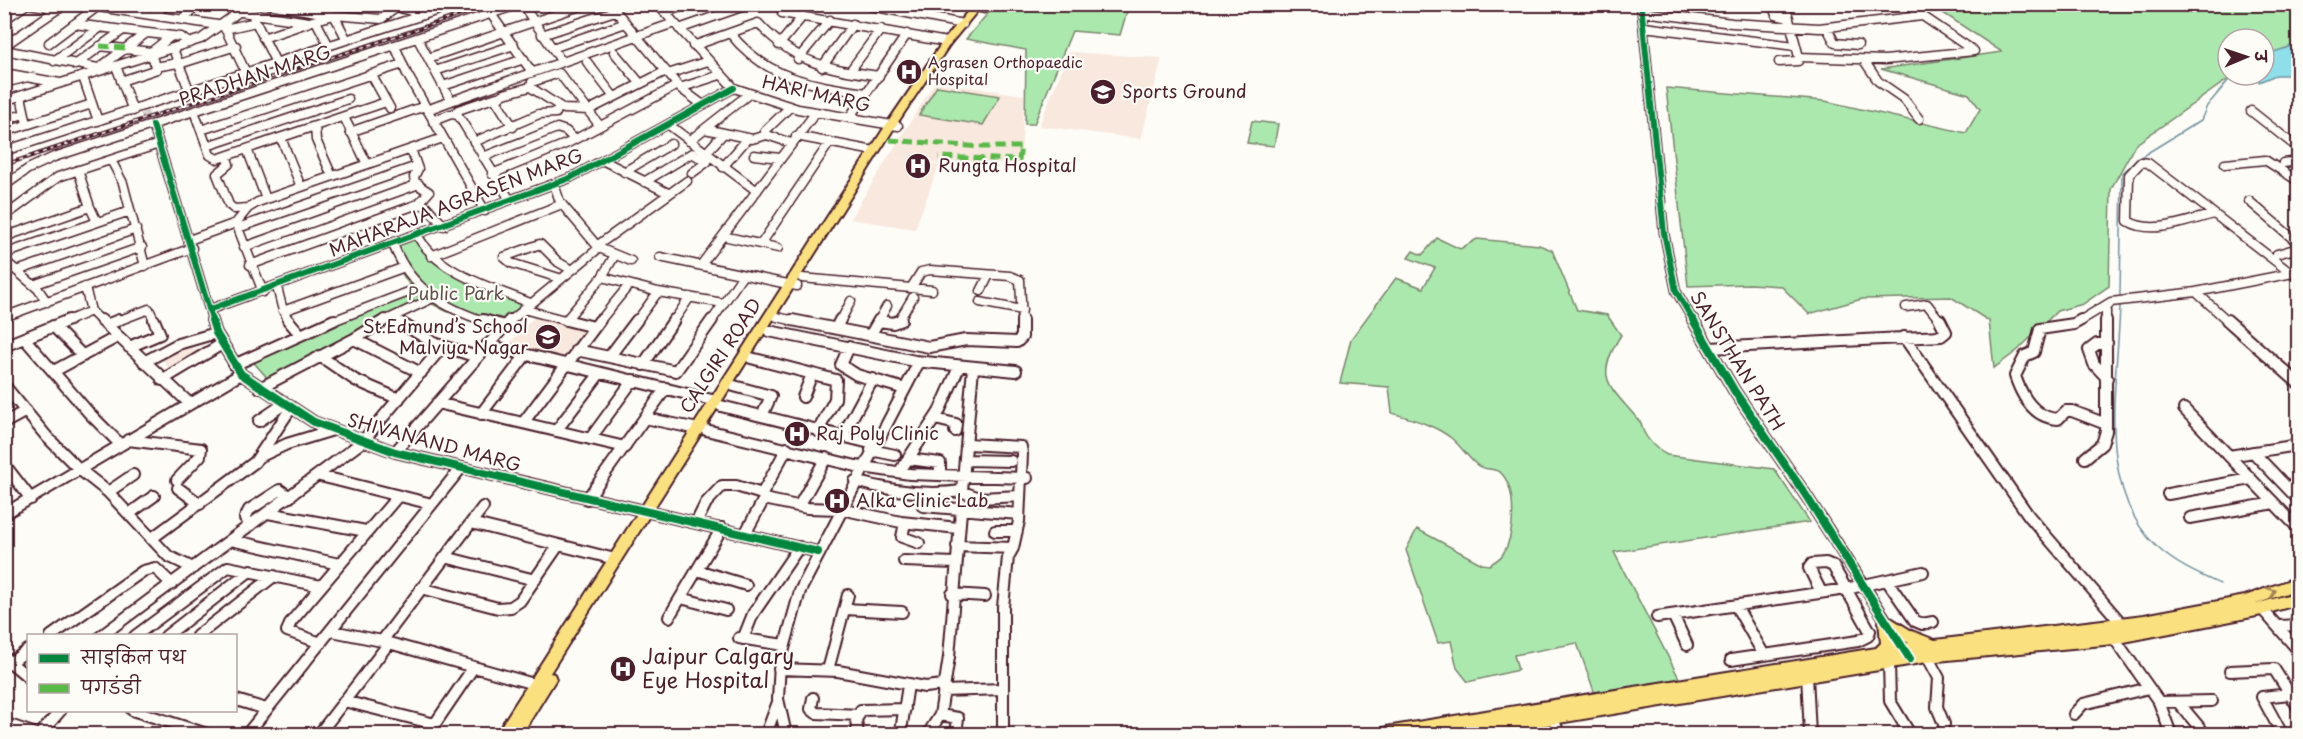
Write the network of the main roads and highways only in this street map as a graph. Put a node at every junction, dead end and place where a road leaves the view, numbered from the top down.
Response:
1 (982, 6) edge
2 (895, 126) junction
3 (796, 283) junction
4 (718, 404) junction
5 (649, 513) junction
6 (2298, 583) edge
7 (2298, 598) edge
8 (1932, 651) junction
9 (1884, 658) junction
10 (540, 685) junction
11 (503, 735) edge
12 (514, 735) edge
13 (1386, 735) edge
14 (1454, 735) edge

1 - 2 main road, CALGIRI ROAD
1 - 2 main road, CALGIRI ROAD
2 - 3 main road, CALGIRI ROAD
2 - 3 main road, CALGIRI ROAD
3 - 4 main road, CALGIRI ROAD
3 - 4 main road, CALGIRI ROAD
4 - 5 main road, CALGIRI ROAD
5 - 10 main road, CALGIRI ROAD
5 - 10 main road, CALGIRI ROAD
8 -> 6 main road
7 - 8 main road
8 - 9 main road
8 - 9 main road
9 - 13 main road
9 - 14 main road
10 - 11 main road, CALGIRI ROAD
10 - 12 main road, CALGIRI ROAD

